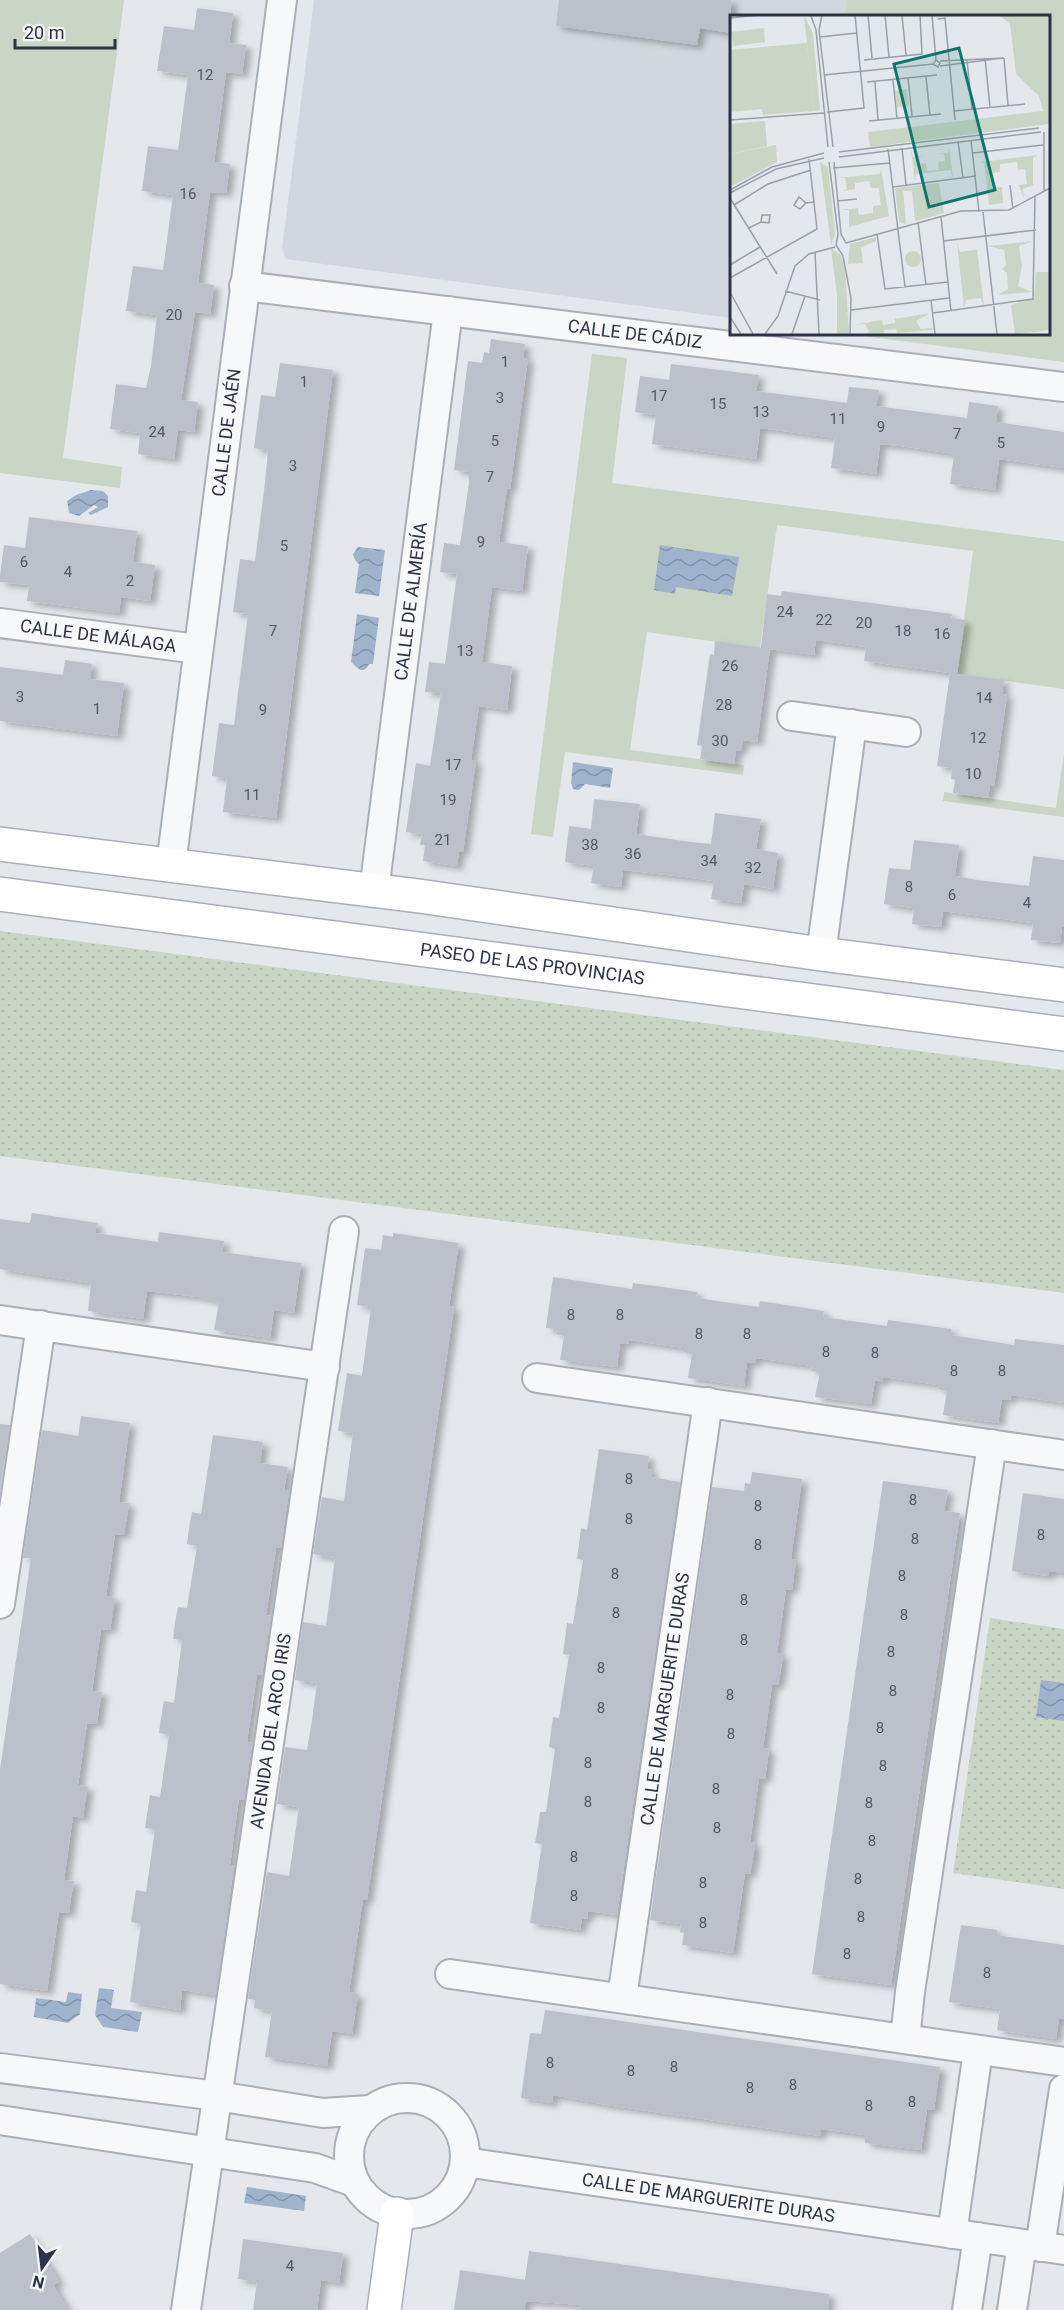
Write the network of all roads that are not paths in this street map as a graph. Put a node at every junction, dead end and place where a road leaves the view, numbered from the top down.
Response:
1 (282, 0) edge
2 (244, 286) junction
3 (448, 311) junction
4 (1064, 387) edge
5 (0, 623) edge
6 (197, 649) junction
7 (792, 716) dead end
8 (852, 724) junction
9 (906, 732) dead end
10 (0, 844) edge
11 (171, 865) junction
12 (374, 891) junction
13 (0, 894) edge
14 (821, 954) junction
15 (1064, 985) edge
16 (1064, 1034) edge
17 (344, 1231) dead end
18 (0, 1320) edge
19 (41, 1325) junction
20 (325, 1367) junction
21 (537, 1378) dead end
22 (708, 1402) junction
23 (992, 1444) junction
24 (1064, 1455) edge
25 (0, 1604) edge
26 (450, 1974) dead end
27 (622, 1998) junction
28 (904, 2039) junction
29 (978, 2051) junction
30 (1064, 2062) edge
31 (0, 2068) edge
32 (1064, 2089) edge
33 (217, 2096) junction
34 (370, 2110) junction
35 (0, 2120) edge
36 (209, 2151) junction
37 (465, 2162) junction
38 (354, 2182) junction
39 (397, 2214) junction
40 (965, 2236) junction
41 (1042, 2247) edge
42 (186, 2310) edge
43 (384, 2310) edge
44 (967, 2310) edge
45 (1012, 2310) edge

1 - 2 street, CALLE DE JAÉN
2 - 3 street, CALLE DE CÁDIZ
2 - 6 street, CALLE DE JAÉN
3 - 4 street, CALLE DE CÁDIZ
3 - 12 street, CALLE DE ALMERÍA
5 - 6 street, CALLE DE MÁLAGA
6 - 11 street, CALLE DE JAÉN
7 - 8 street
8 - 9 street
8 - 14 street
10 - 11 street
11 - 12 street
12 - 14 street
13 - 16 street, PASEO DE LAS PROVINCIAS
14 - 15 street
17 - 20 street, AVENIDA DEL ARCO IRIS
18 - 19 street
19 - 20 street
19 - 25 street
20 - 33 street, AVENIDA DEL ARCO IRIS
21 - 22 street
22 - 23 street
22 - 27 street, CALLE DE MARGUERITE DURAS
23 - 24 street
23 - 28 street
26 - 27 street
27 - 28 street
28 - 29 street
29 - 30 street
29 - 40 street
31 - 33 street
32 - 41 street
33 - 34 street
33 - 36 street, AVENIDA DEL ARCO IRIS
34 - 37 street
34 - 38 street
35 - 36 street
36 - 38 street
36 - 42 street, AVENIDA DEL ARCO IRIS
37 - 39 street
37 - 40 street, CALLE DE MARGUERITE DURAS
38 - 39 street
39 - 43 street
40 - 41 street, CALLE DE MARGUERITE DURAS
40 - 44 street
41 - 45 street

